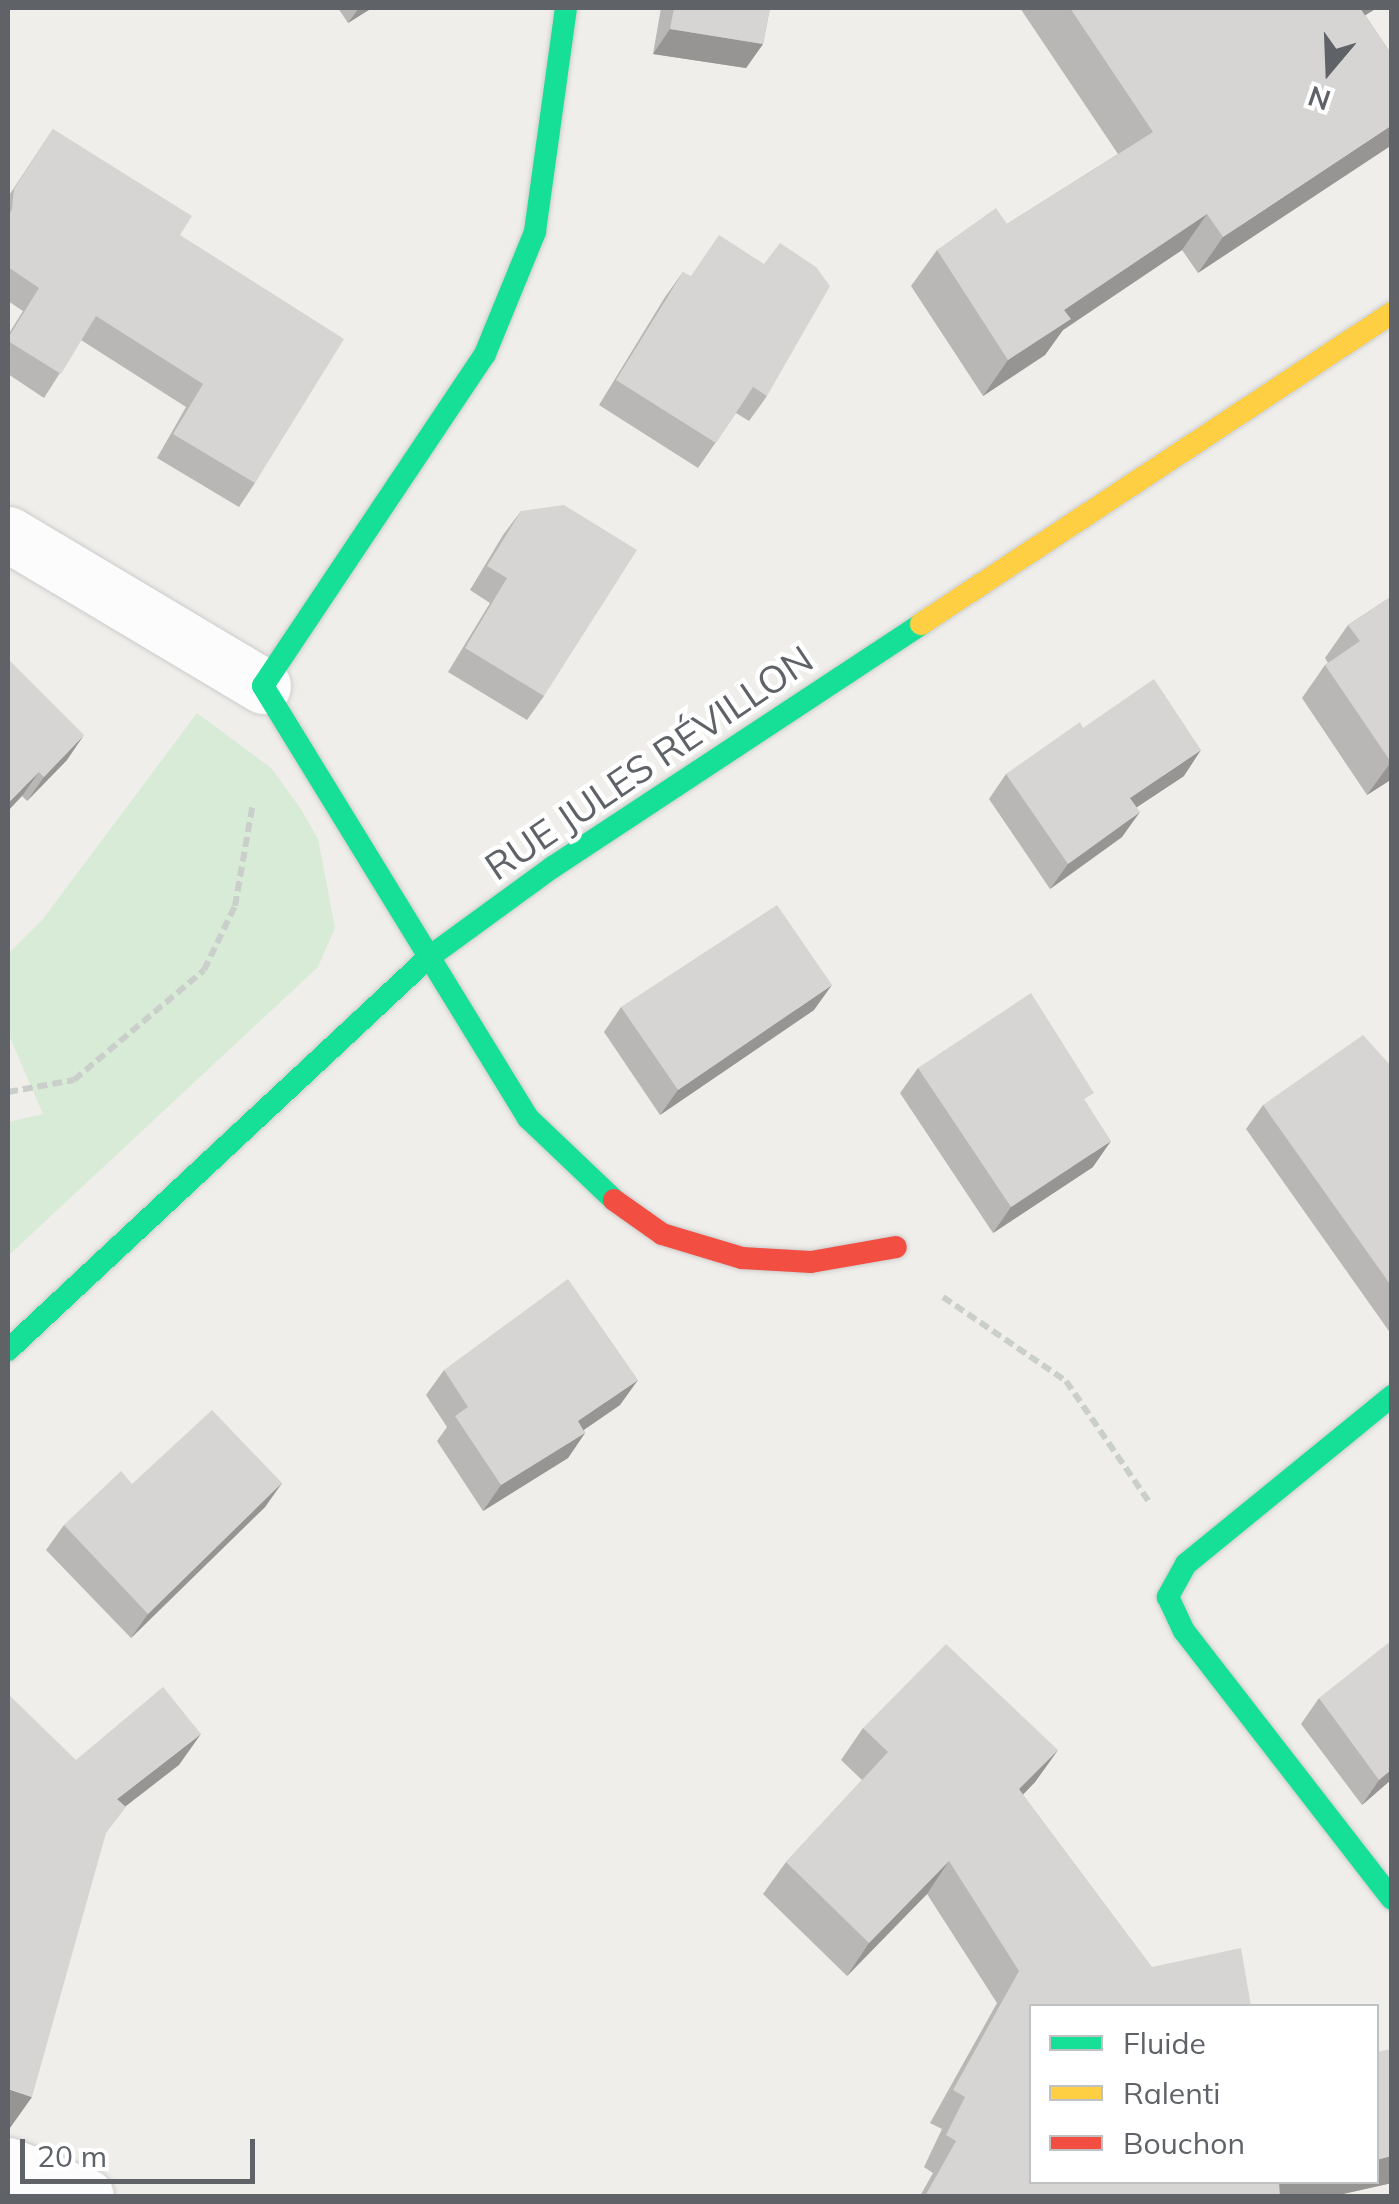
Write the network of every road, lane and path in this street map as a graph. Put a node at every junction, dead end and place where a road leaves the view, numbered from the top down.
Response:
1 (566, 8) edge
2 (1392, 313) edge
3 (8, 534) edge
4 (263, 686) junction
5 (254, 797) dead end
6 (428, 958) junction
7 (8, 1092) edge
8 (886, 1250) joint
9 (8, 1350) edge
10 (1392, 1396) edge
11 (1186, 1564) junction
12 (1392, 1899) edge
13 (8, 2165) edge
14 (86, 2196) edge

1 - 4 street
2 - 6 street, RUE JULES RÉVILLON
3 - 4 street
4 - 6 street
5 - 7 path
6 - 8 street
6 - 9 street, RUE JULES RÉVILLON
8 - 11 path
10 - 11 street
11 - 12 street
13 - 14 street

